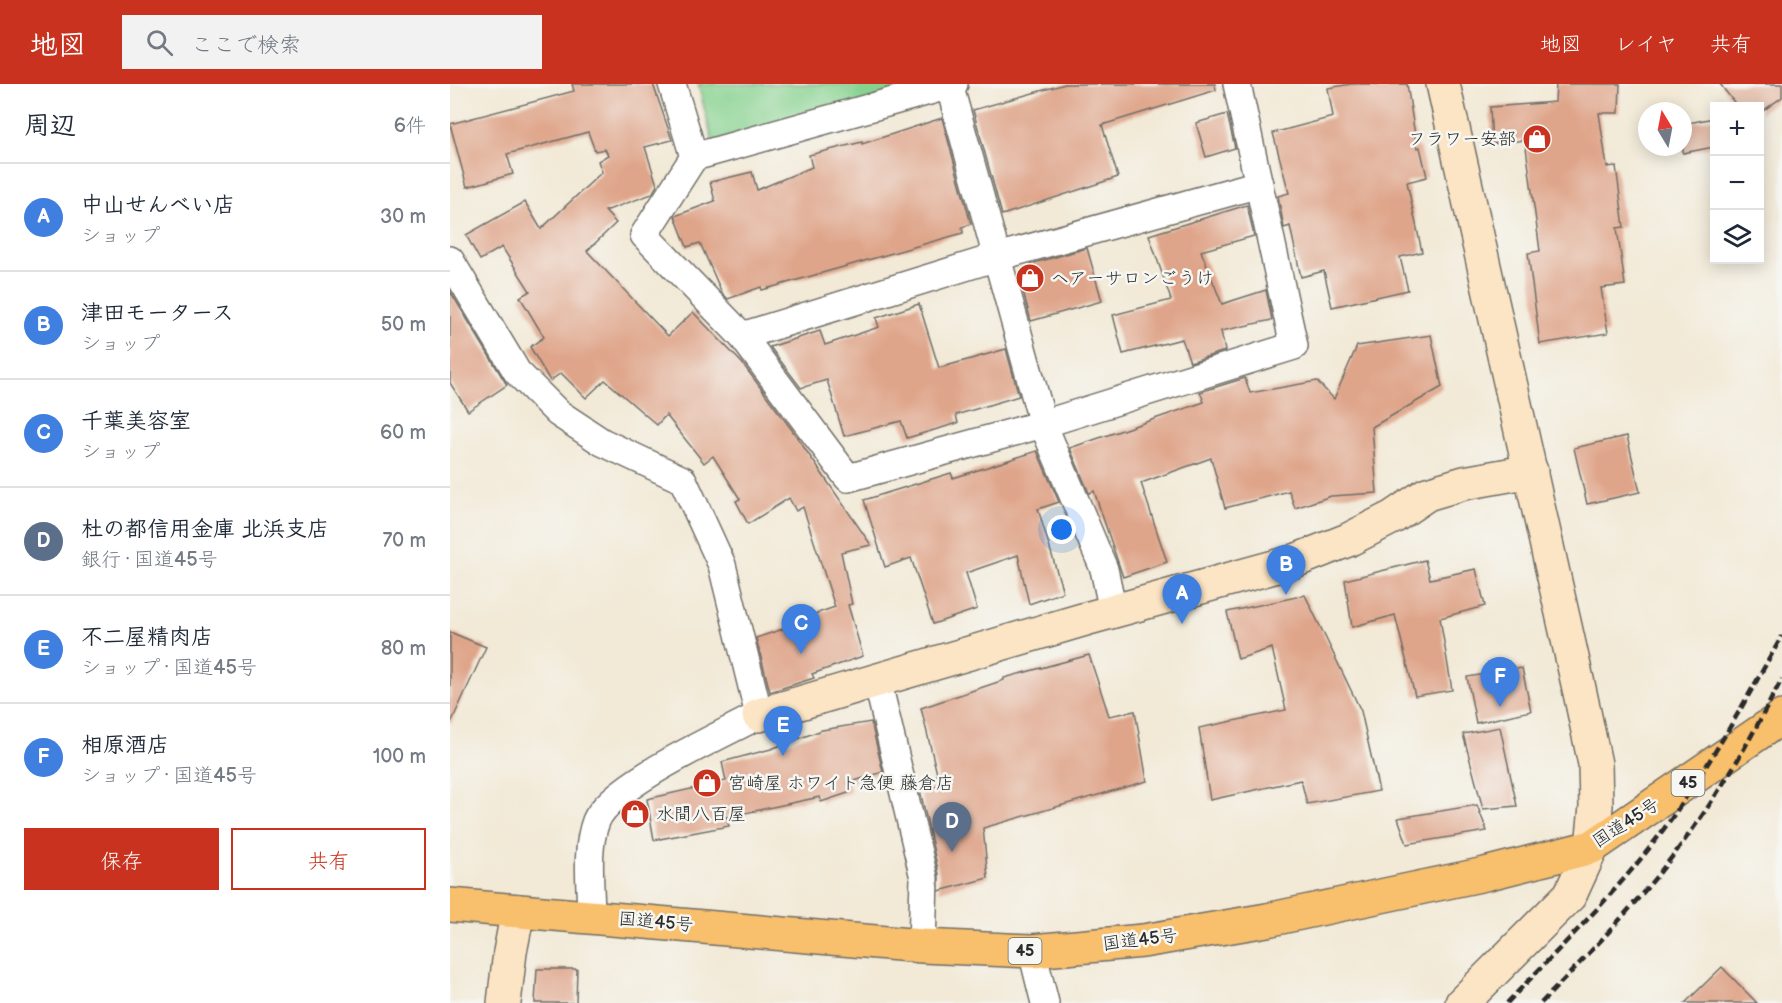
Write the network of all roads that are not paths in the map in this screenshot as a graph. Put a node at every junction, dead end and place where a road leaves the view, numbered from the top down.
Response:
1 (672, 84) edge
2 (951, 84) edge
3 (1237, 84) edge
4 (1443, 84) edge
5 (694, 157) junction
6 (1259, 184) junction
7 (997, 257) junction
8 (450, 260) edge
9 (742, 336) junction
10 (1043, 424) junction
11 (1531, 471) junction
12 (1113, 611) junction
13 (877, 679) junction
14 (759, 715) junction
15 (1782, 717) edge
16 (1592, 847) junction
17 (450, 905) edge
18 (518, 911) junction
19 (591, 917) junction
20 (922, 946) junction
21 (1032, 951) junction
22 (504, 1003) edge
23 (1045, 1003) edge
24 (1462, 1003) edge

1 - 5 street
2 - 5 street
2 - 7 street
3 - 6 street
4 - 11 street
5 - 9 street
6 - 7 street
6 - 10 street
7 - 9 street
7 - 10 street
8 - 14 street
9 - 10 street
10 - 12 street
11 - 12 street
11 - 16 street
12 - 13 street
13 - 14 street
13 - 20 street
14 - 19 street
15 - 16 highway, 国道45号 / 45
16 - 21 highway, 国道45号 / 45
16 - 24 street
17 - 18 highway, 国道45号 / 45
18 - 19 highway, 国道45号 / 45
18 - 22 street
19 - 20 highway, 国道45号 / 45
20 - 21 highway, 国道45号 / 45
21 - 23 street

